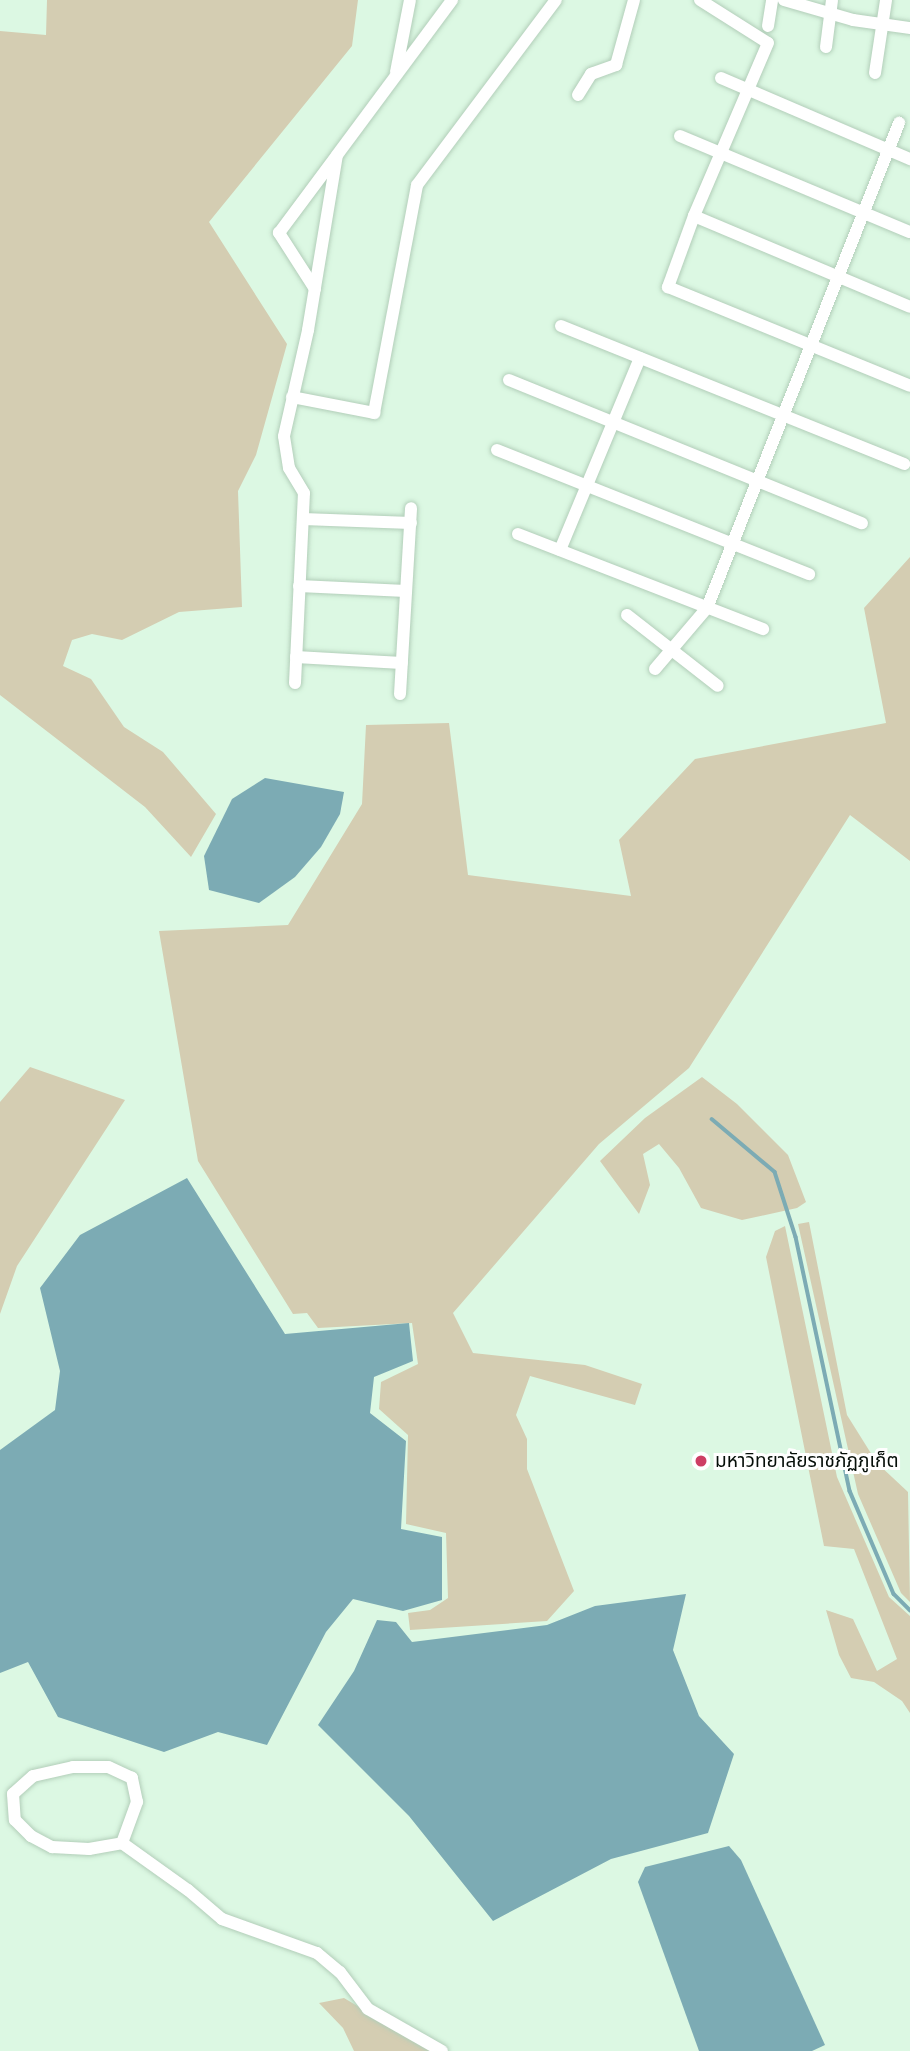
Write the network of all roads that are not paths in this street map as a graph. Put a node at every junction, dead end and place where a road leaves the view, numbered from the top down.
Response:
1 (410, 0) edge
2 (452, 0) edge
3 (556, 0) edge
4 (634, 0) edge
5 (700, 0) edge
6 (769, 0) edge
7 (784, 0) edge
8 (886, 0) edge
9 (832, 7) edge
10 (883, 24) junction
11 (768, 26) dead end
12 (910, 28) edge
13 (826, 47) dead end
14 (875, 73) dead end
15 (395, 76) junction
16 (721, 78) dead end
17 (748, 90) junction
18 (578, 95) dead end
19 (899, 123) dead end
20 (680, 136) dead end
21 (889, 150) junction
22 (721, 153) junction
23 (337, 155) junction
24 (910, 159) edge
25 (863, 212) junction
26 (694, 216) junction
27 (910, 232) edge
28 (837, 277) junction
29 (315, 289) junction
30 (910, 307) edge
31 (561, 326) dead end
32 (811, 345) junction
33 (639, 358) junction
34 (509, 380) dead end
35 (910, 386) edge
36 (292, 397) junction
37 (783, 416) junction
38 (613, 422) junction
39 (497, 450) dead end
40 (904, 464) dead end
41 (757, 482) junction
42 (587, 486) junction
43 (411, 508) dead end
44 (303, 519) junction
45 (411, 523) junction
46 (862, 523) dead end
47 (518, 534) dead end
48 (732, 544) junction
49 (560, 550) junction
50 (810, 574) dead end
51 (299, 586) junction
52 (406, 591) junction
53 (707, 608) junction
54 (627, 615) dead end
55 (763, 629) dead end
56 (671, 649) junction
57 (296, 657) junction
58 (402, 663) junction
59 (655, 669) dead end
60 (295, 683) dead end
61 (718, 686) dead end
62 (400, 694) dead end
63 (122, 1843) junction
64 (442, 2051) edge

1 - 15 street
2 - 15 street
3 - 36 street
4 - 18 street
5 - 17 street
6 - 11 street
7 - 9 street
8 - 10 street
9 - 10 street
9 - 13 street
10 - 12 street
10 - 14 street
15 - 23 street
16 - 17 street
17 - 21 street
17 - 22 street
19 - 21 street
20 - 22 street
21 - 24 street
21 - 25 street
22 - 25 street
22 - 26 street
23 - 29 street
23 - 29 street
25 - 27 street
25 - 28 street
26 - 28 street
26 - 32 street
28 - 30 street
28 - 32 street
29 - 36 street
31 - 33 street
32 - 35 street
32 - 37 street
33 - 37 street
33 - 38 street
34 - 38 street
36 - 44 street
37 - 40 street
37 - 41 street
38 - 41 street
38 - 42 street
39 - 42 street
41 - 46 street
41 - 48 street
42 - 48 street
42 - 49 street
43 - 45 street
44 - 45 street
44 - 51 street
45 - 52 street
47 - 49 street
48 - 50 street
48 - 53 street
49 - 53 street
51 - 52 street
51 - 57 street
52 - 58 street
53 - 55 street
53 - 56 street
54 - 56 street
56 - 59 street
56 - 61 street
57 - 58 street
57 - 60 street
58 - 62 street
63 - 63 street
63 - 64 street

